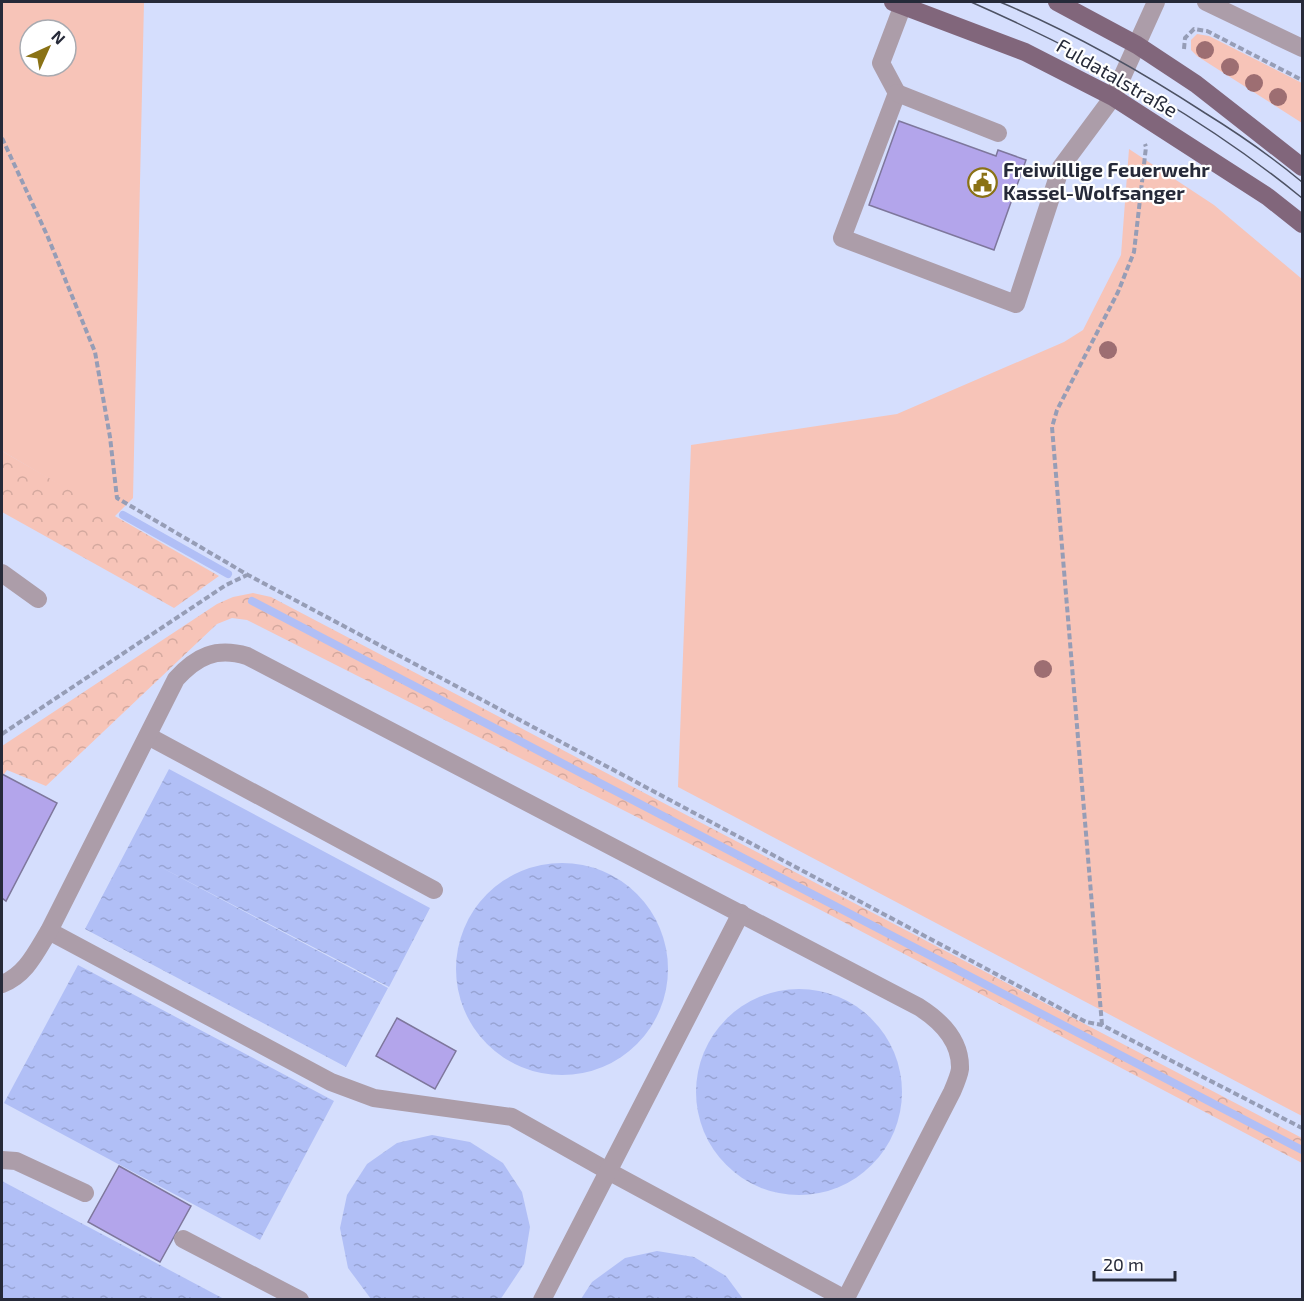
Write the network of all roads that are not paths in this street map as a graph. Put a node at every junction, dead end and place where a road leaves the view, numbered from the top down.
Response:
1 (1057, 2) edge
2 (1156, 2) edge
3 (1206, 2) edge
4 (898, 3) edge
5 (1137, 45) junction
6 (1302, 48) edge
7 (897, 93) junction
8 (1113, 97) junction
9 (998, 133) dead end
10 (1302, 166) edge
11 (1302, 224) edge
12 (2, 573) edge
13 (38, 599) dead end
14 (148, 736) junction
15 (434, 890) dead end
16 (741, 913) junction
17 (49, 931) junction
18 (2, 984) edge
19 (2, 1160) edge
20 (608, 1172) junction
21 (85, 1193) dead end
22 (183, 1239) dead end
23 (300, 1299) edge
24 (542, 1299) edge
25 (845, 1299) edge

1 - 5 main road, Fuldatalstraße
2 - 5 street
3 - 6 street
4 - 7 street
4 - 8 main road, Fuldatalstraße
5 - 8 street
5 - 10 main road, Fuldatalstraße
7 - 8 street
7 - 9 street
8 - 11 main road, Fuldatalstraße
12 - 13 street
14 - 15 street
14 - 16 street
14 - 17 street
16 - 20 street
16 - 25 street
17 - 18 street
17 - 20 street
19 - 21 street
20 - 24 street
20 - 25 street
22 - 23 street

